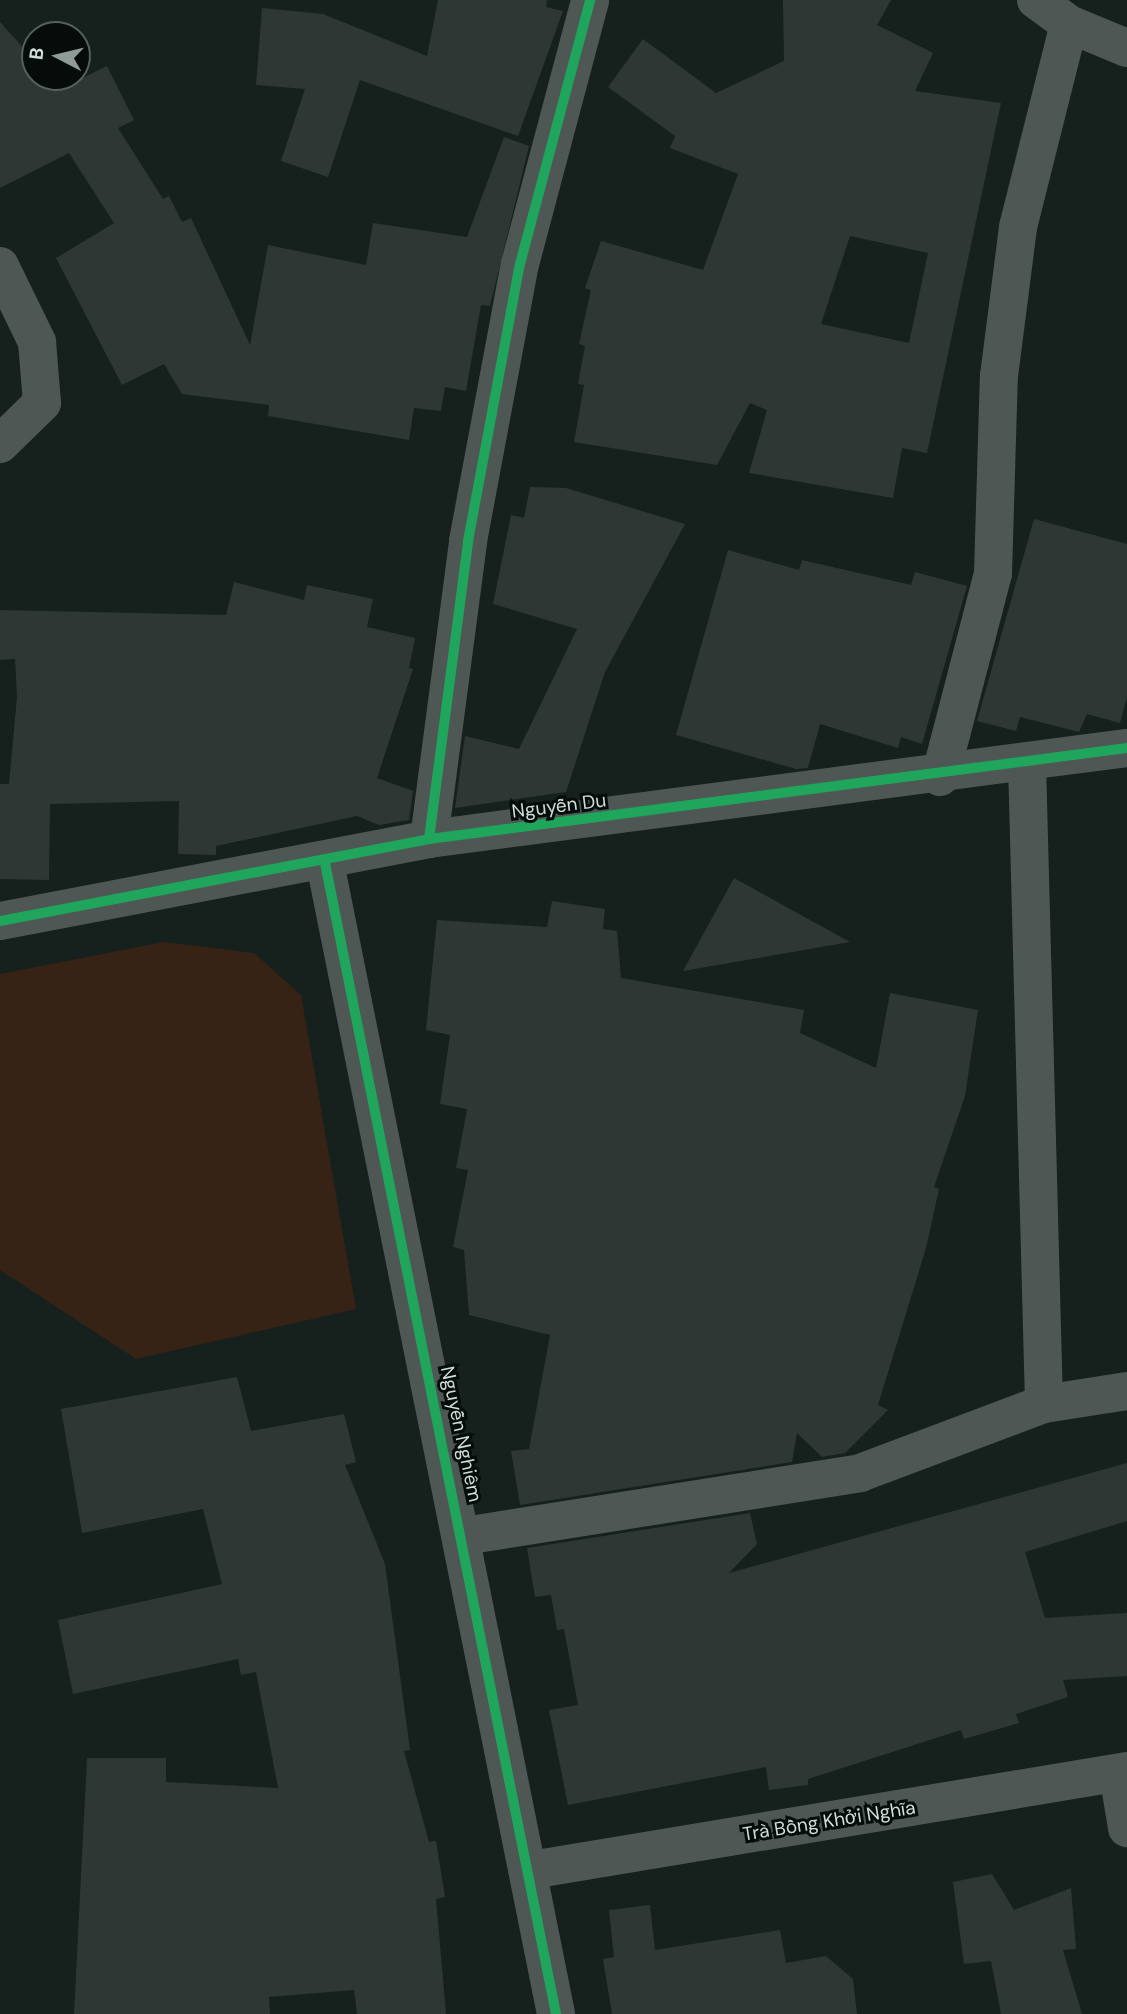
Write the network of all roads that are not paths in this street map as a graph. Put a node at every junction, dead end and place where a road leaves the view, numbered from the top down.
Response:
1 (590, 0) edge
2 (1036, 0) edge
3 (1069, 24) junction
4 (1127, 48) edge
5 (0, 266) edge
6 (0, 444) edge
7 (1127, 748) edge
8 (1027, 763) junction
9 (940, 776) junction
10 (429, 839) junction
11 (325, 863) junction
12 (0, 921) edge
13 (1127, 1391) edge
14 (1044, 1405) junction
15 (464, 1535) junction
16 (1123, 1772) edge
17 (1127, 1828) edge
18 (531, 1870) junction
19 (556, 2014) edge

1 - 10 street
2 - 3 street
3 - 4 street
3 - 9 street
5 - 6 street
7 - 8 street, Nguyễn Du
8 - 9 street, Nguyễn Du
8 - 14 street
9 - 10 street, Nguyễn Du
10 - 11 street, Nguyễn Du
11 - 12 street, Nguyễn Du
11 - 15 street, Nguyễn Nghiêm
13 - 14 street
14 - 15 street
15 - 18 street, Nguyễn Nghiêm
16 - 17 street
16 - 18 street, Trà Bồng Khởi Nghĩa
18 - 19 street, Nguyễn Nghiêm

